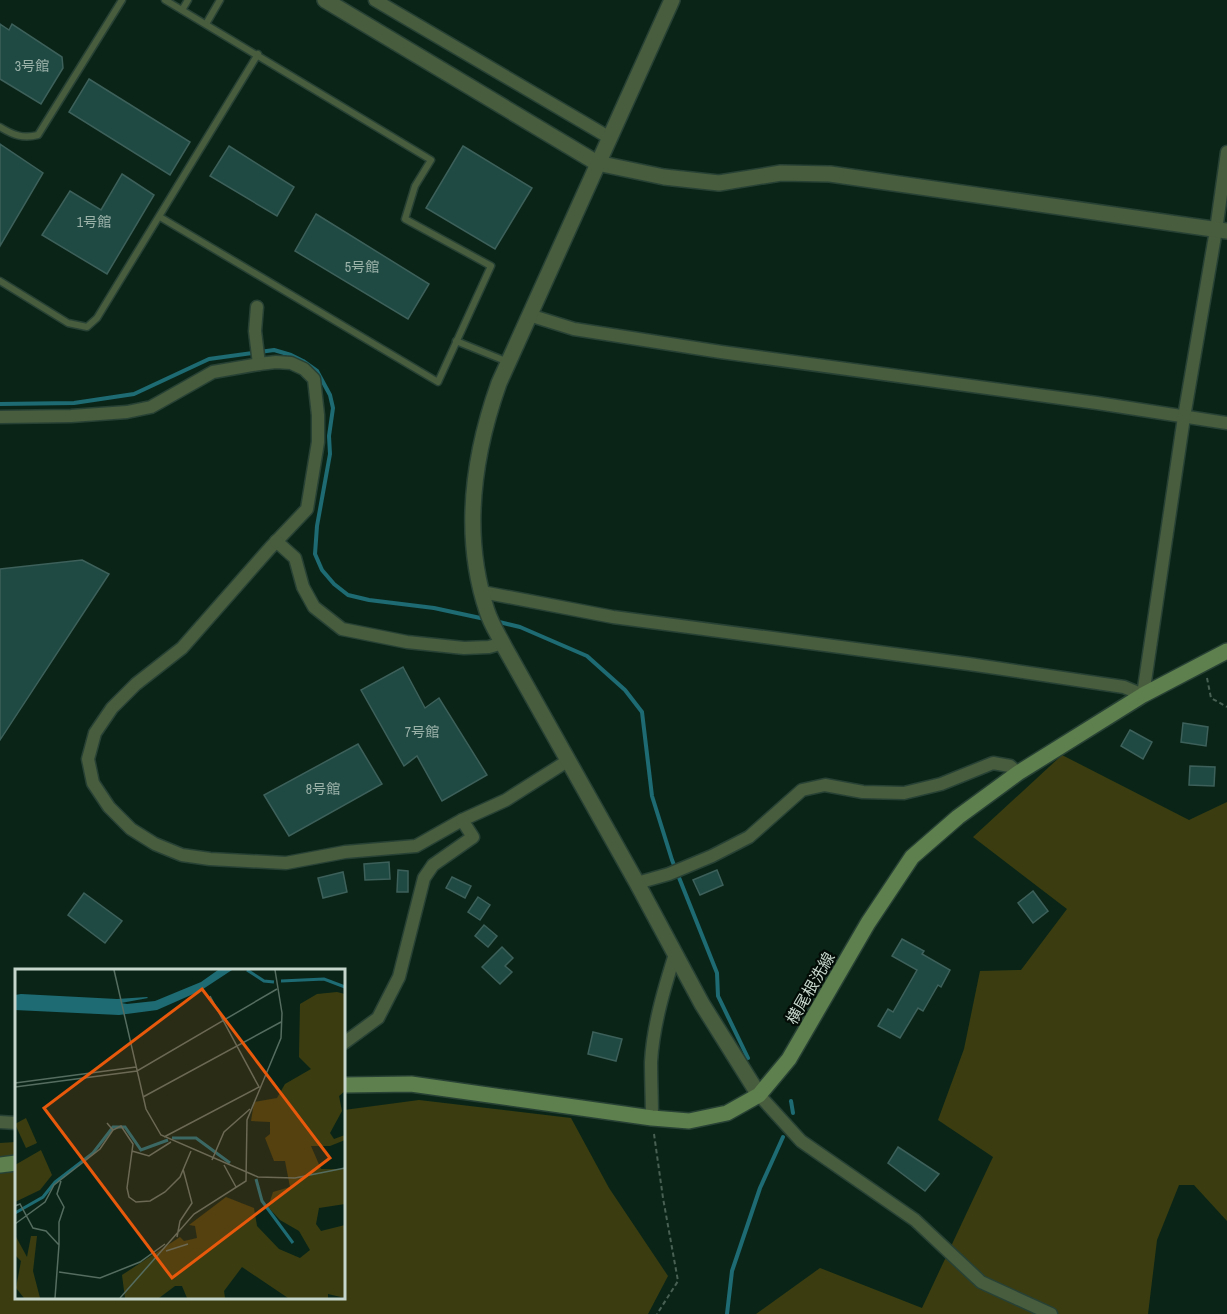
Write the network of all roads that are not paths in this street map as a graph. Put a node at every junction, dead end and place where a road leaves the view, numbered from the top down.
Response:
1 (122, 0) edge
2 (165, 0) edge
3 (188, 0) edge
4 (220, 0) edge
5 (325, 0) edge
6 (375, 0) edge
7 (672, 0) edge
8 (182, 10) junction
9 (206, 24) junction
10 (258, 54) junction
11 (0, 127) edge
12 (610, 138) junction
13 (1227, 152) edge
14 (597, 163) junction
15 (160, 216) junction
16 (1221, 230) edge
17 (0, 281) edge
18 (257, 307) dead end
19 (529, 315) junction
20 (456, 341) junction
21 (259, 360) junction
22 (508, 362) junction
23 (0, 417) edge
24 (1184, 417) junction
25 (1227, 423) edge
26 (276, 541) junction
27 (482, 592) junction
28 (503, 643) junction
29 (1227, 651) edge
30 (1143, 695) junction
31 (569, 760) junction
32 (1018, 773) junction
33 (462, 820) junction
34 (637, 883) junction
35 (675, 954) junction
36 (345, 1042) edge
37 (345, 1085) edge
38 (759, 1095) junction
39 (652, 1118) junction
40 (0, 1122) edge
41 (15, 1123) edge
42 (15, 1163) edge
43 (0, 1165) edge
44 (1051, 1314) edge

1 - 11 lane
2 - 8 lane
3 - 8 lane
4 - 9 lane
5 - 14 street
6 - 12 street
7 - 12 street
8 - 9 lane
9 - 10 lane
10 - 15 lane
10 - 20 lane
12 - 14 street
13 - 16 street
14 - 16 street
14 - 19 street
15 - 17 lane
15 - 20 lane
16 - 24 street
18 - 21 street
19 - 22 street
19 - 24 street
20 - 22 lane
21 - 23 street
21 - 26 street
22 - 27 street
24 - 25 street
24 - 30 street
26 - 28 street
26 - 33 street
27 - 28 street
27 - 30 street
28 - 31 street
29 - 30 main road, 横尾根洗線
30 - 32 main road, 横尾根洗線
31 - 33 street
31 - 34 street
32 - 34 street
32 - 38 main road, 横尾根洗線
33 - 36 street
34 - 35 street
35 - 38 street
35 - 39 street
37 - 39 main road, 横尾根洗線
38 - 39 main road, 横尾根洗線
38 - 44 street
40 - 41 street
42 - 43 main road

